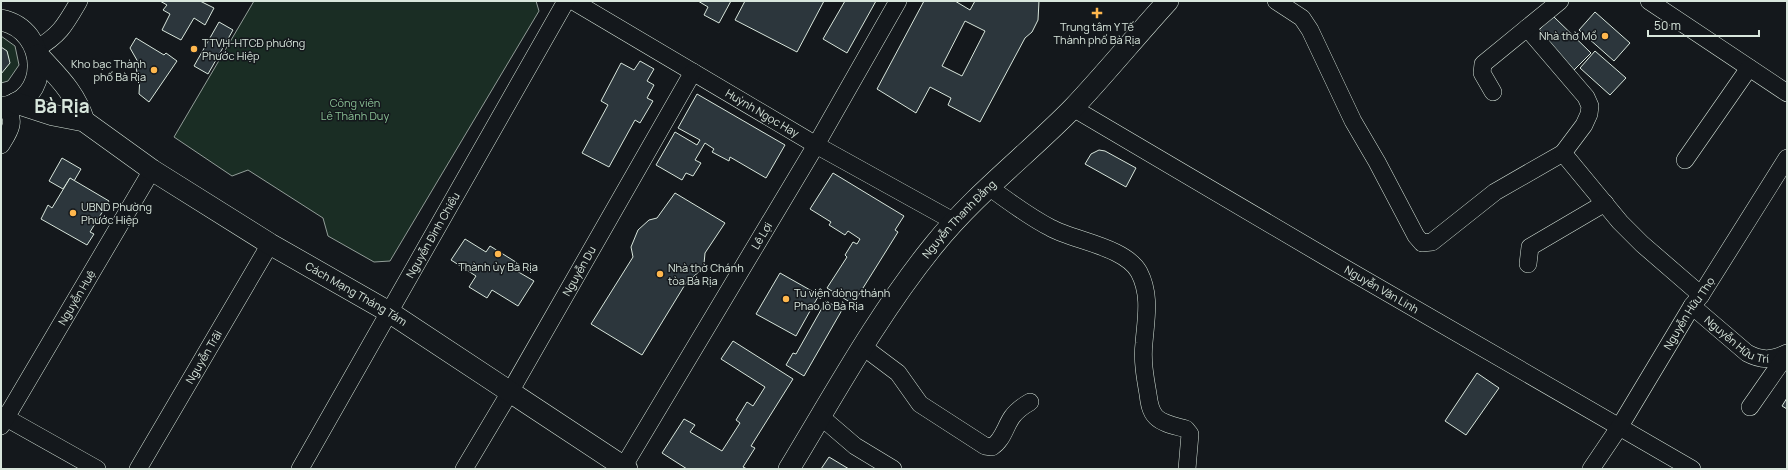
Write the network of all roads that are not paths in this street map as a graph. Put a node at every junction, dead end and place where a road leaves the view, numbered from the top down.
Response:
1 (79, 1) edge
2 (566, 1) edge
3 (573, 1) edge
4 (898, 1) edge
5 (1168, 1) edge
6 (1276, 1) edge
7 (1560, 1) edge
8 (1648, 1) edge
9 (1, 20) edge
10 (1527, 28) junction
11 (37, 52) junction
12 (1750, 68) junction
13 (693, 72) junction
14 (1493, 92) dead end
15 (1787, 93) edge
16 (8, 106) edge
17 (1073, 108) junction
18 (84, 121) junction
19 (1, 145) edge
20 (816, 145) junction
21 (1563, 153) junction
22 (1787, 158) edge
23 (1685, 160) dead end
24 (152, 170) junction
25 (990, 188) junction
26 (1605, 203) junction
27 (955, 222) junction
28 (270, 244) junction
29 (1528, 264) dead end
30 (1696, 300) junction
31 (389, 312) junction
32 (862, 346) junction
33 (1787, 353) edge
34 (510, 392) junction
35 (1030, 402) dead end
36 (1750, 407) dead end
37 (820, 416) junction
38 (3, 420) edge
39 (1620, 426) junction
40 (624, 468) edge
41 (97, 469) edge
42 (138, 469) edge
43 (300, 469) edge
44 (464, 469) edge
45 (789, 469) edge
46 (893, 469) edge
47 (1187, 469) edge
48 (1591, 469) edge
49 (1692, 469) edge

1 - 11 street
2 - 31 street, Nguyễn Đình Chiểu
3 - 13 street, Huỳnh Ngọc Hay
4 - 20 street, Lê Lợi
5 - 17 main road, Nguyễn Thanh Đằng
6 - 21 street
7 - 10 street
8 - 12 street
9 - 11 main road
10 - 14 street
10 - 21 street
11 - 16 main road
11 - 18 main road
12 - 15 street
12 - 23 street
13 - 20 street, Huỳnh Ngọc Hay
13 - 34 street, Nguyễn Du
16 - 18 main road, Cách Mạng Tháng Tám
16 - 19 street
17 - 25 main road, Nguyễn Thanh Đằng
17 - 39 street, Nguyễn Văn Linh
18 - 24 main road, Cách Mạng Tháng Tám
20 - 27 street, Huỳnh Ngọc Hay
20 - 40 street, Lê Lợi
21 - 26 street, Nguyễn Hữu Trí
22 - 30 street, Nguyễn Hữu Thọ
24 - 28 main road, Cách Mạng Tháng Tám
24 - 38 street, Nguyễn Huệ
25 - 27 main road, Nguyễn Thanh Đằng
25 - 47 street
26 - 29 street
26 - 30 street, Nguyễn Hữu Trí
27 - 32 main road, Nguyễn Thanh Đằng
28 - 31 main road, Cách Mạng Tháng Tám
28 - 42 street, Nguyễn Trãi
30 - 33 street, Nguyễn Hữu Trí
30 - 39 street, Nguyễn Hữu Thọ
31 - 34 main road, Cách Mạng Tháng Tám
31 - 43 street, Nguyễn Đình Chiểu
32 - 35 street
32 - 37 main road, Nguyễn Thanh Đằng
33 - 36 street
34 - 40 main road, Cách Mạng Tháng Tám
34 - 44 street, Nguyễn Du
37 - 45 main road, Nguyễn Thanh Đằng
37 - 46 street
38 - 41 street
39 - 48 street, Nguyễn Hữu Thọ
39 - 49 street, Nguyễn Văn Linh

